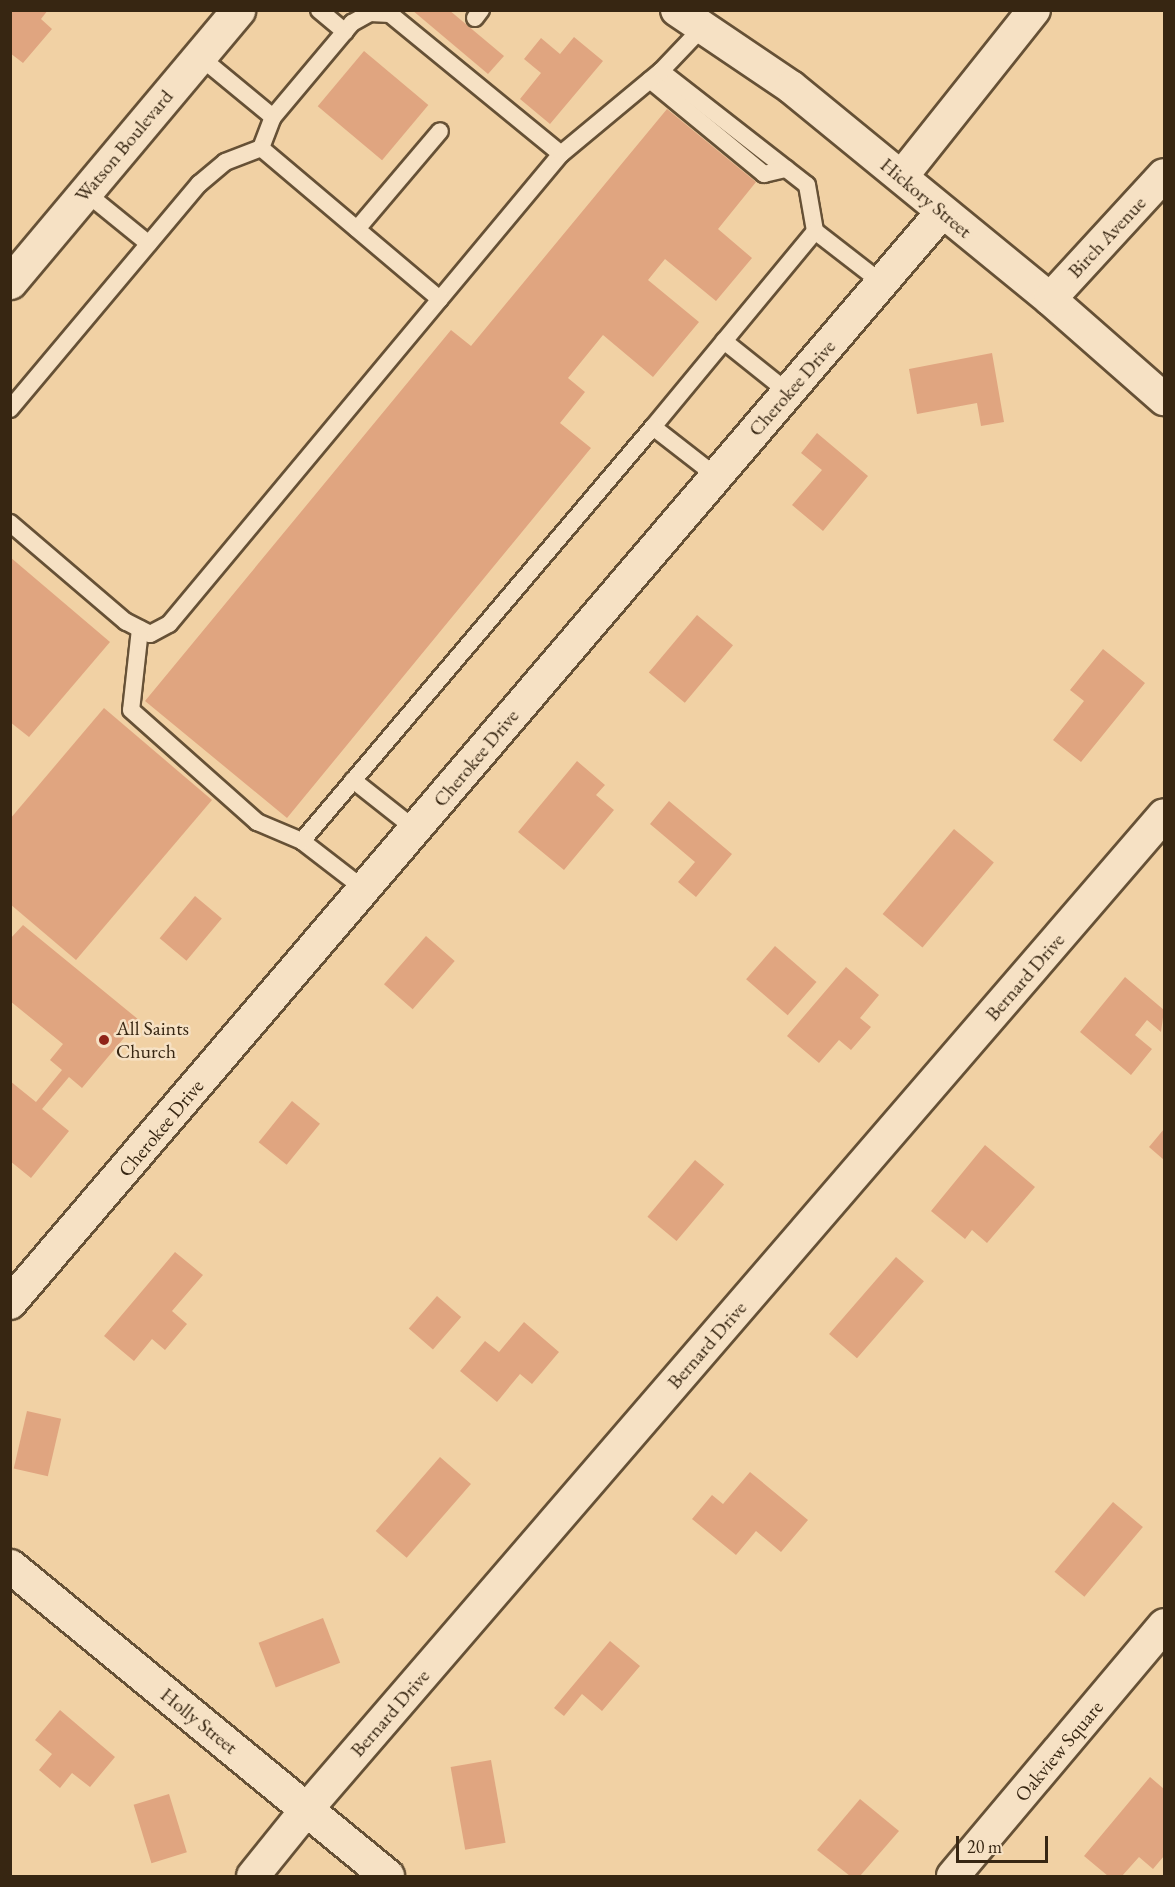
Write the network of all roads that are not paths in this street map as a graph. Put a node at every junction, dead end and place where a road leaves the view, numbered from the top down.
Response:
1 (238, 10) edge
2 (319, 10) edge
3 (677, 10) edge
4 (1034, 10) edge
5 (702, 28) junction
6 (345, 32) junction
7 (199, 56) junction
8 (656, 76) junction
9 (273, 117) junction
10 (440, 131) dead end
11 (261, 148) junction
12 (561, 154) junction
13 (1164, 175) edge
14 (902, 176) junction
15 (86, 192) junction
16 (942, 212) junction
17 (357, 229) junction
18 (815, 231) junction
19 (149, 244) junction
20 (10, 282) edge
21 (882, 283) junction
22 (440, 299) junction
23 (1050, 299) junction
24 (724, 341) junction
25 (788, 392) junction
26 (1164, 399) edge
27 (10, 409) edge
28 (653, 427) junction
29 (717, 476) junction
30 (10, 523) edge
31 (140, 629) junction
32 (353, 780) junction
33 (1164, 815) edge
34 (415, 829) junction
35 (302, 841) junction
36 (364, 889) junction
37 (10, 1304) edge
38 (10, 1566) edge
39 (1164, 1625) edge
40 (307, 1809) junction
41 (253, 1876) edge
42 (387, 1876) edge
43 (953, 1876) edge

1 - 7 street, Watson Boulevard
2 - 6 lane
3 - 5 street, Hickory Street
4 - 14 street
5 - 8 lane
5 - 14 street, Hickory Street
6 - 9 lane
6 - 12 lane
7 - 9 lane
7 - 15 street, Watson Boulevard
8 - 12 lane
8 - 18 lane
9 - 11 lane
10 - 17 lane
11 - 17 lane
11 - 19 lane
12 - 22 lane
13 - 23 street, Birch Avenue
14 - 16 street, Hickory Street
15 - 19 lane
15 - 20 street, Watson Boulevard
16 - 21 street, Cherokee Drive
16 - 23 street, Hickory Street
17 - 22 lane
18 - 21 lane
18 - 24 lane
19 - 27 lane
21 - 25 street, Cherokee Drive
22 - 31 lane
23 - 26 street, Hickory Street
24 - 25 lane
24 - 28 lane
25 - 29 street, Cherokee Drive
28 - 29 lane
28 - 32 lane
29 - 34 street, Cherokee Drive
30 - 31 lane
31 - 35 lane
32 - 34 lane
32 - 35 lane
33 - 40 street, Bernard Drive
34 - 36 street, Cherokee Drive
35 - 36 lane
36 - 37 street, Cherokee Drive
38 - 40 street, Holly Street
39 - 43 street, Oakview Square
40 - 41 street, Bernard Drive
40 - 42 street, Holly Street

